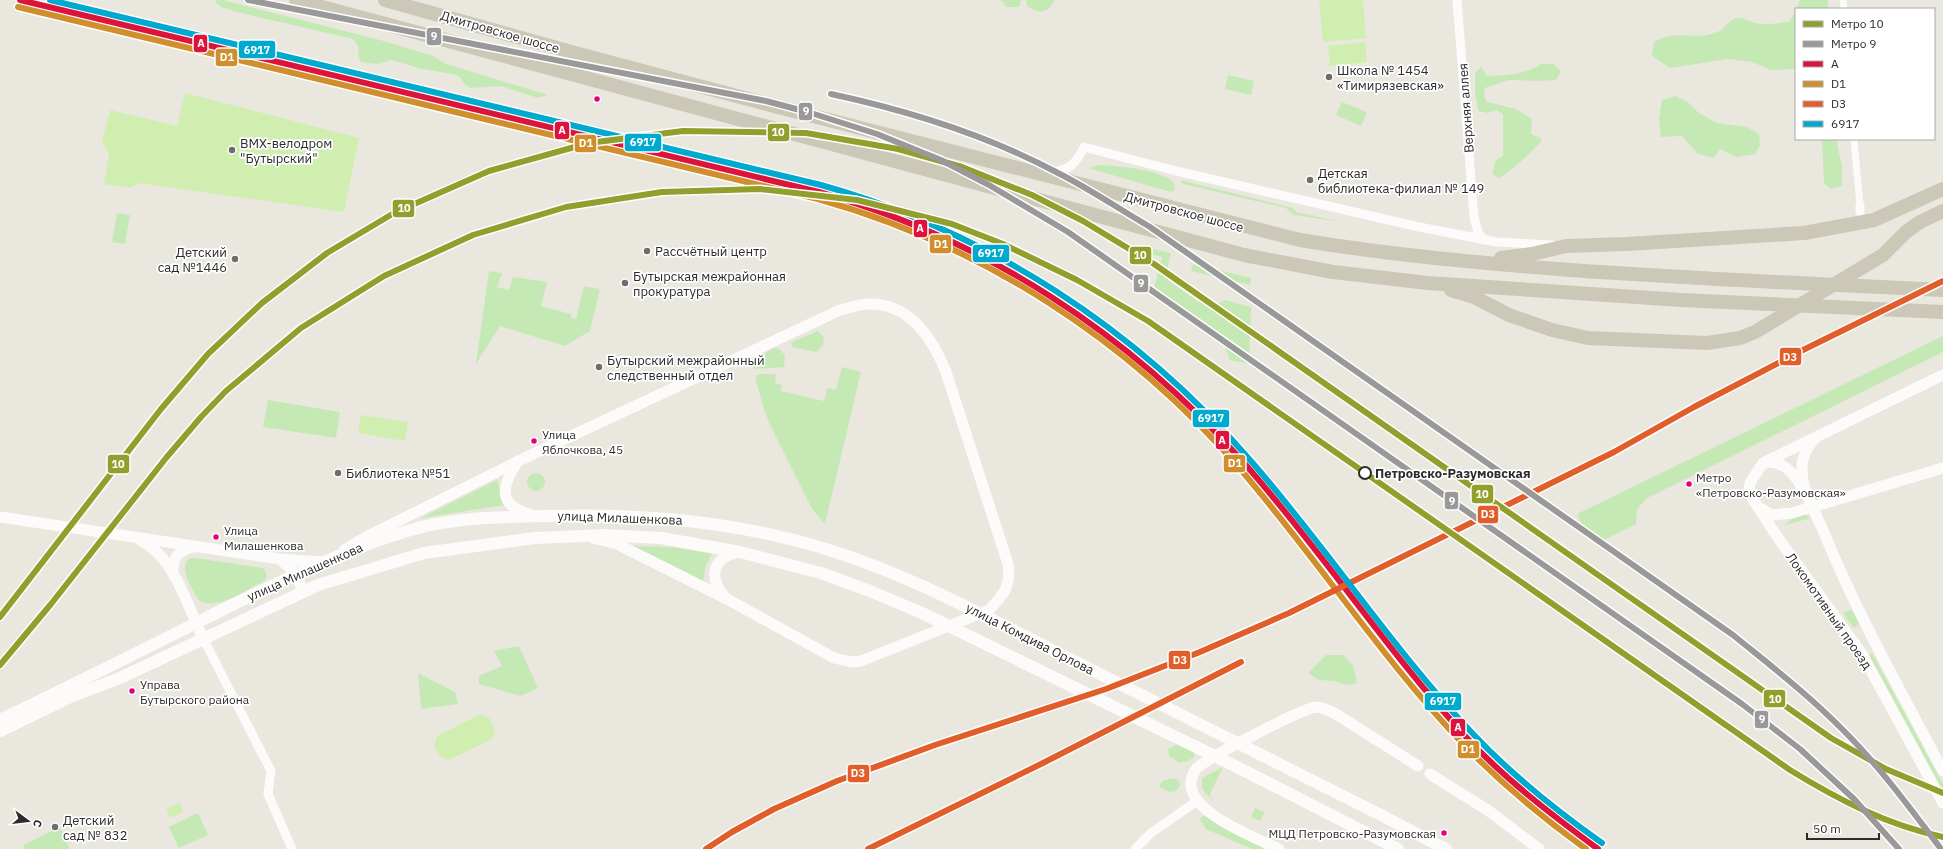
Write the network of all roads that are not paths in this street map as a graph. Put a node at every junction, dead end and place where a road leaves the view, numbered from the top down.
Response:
1 (296, 0) edge
2 (385, 0) edge
3 (1458, 0) edge
4 (1854, 140) edge
5 (1040, 174) junction
6 (1943, 189) edge
7 (1860, 208) dead end
8 (1943, 211) edge
9 (1474, 216) junction
10 (1463, 236) junction
11 (1483, 240) junction
12 (1566, 246) junction
13 (1471, 262) junction
14 (1428, 283) junction
15 (1943, 290) edge
16 (1943, 312) edge
17 (1943, 374) edge
18 (1820, 435) junction
19 (518, 461) junction
20 (1762, 463) junction
21 (1943, 468) edge
22 (1758, 506) junction
23 (1812, 506) junction
24 (535, 516) junction
25 (0, 517) edge
26 (574, 535) junction
27 (135, 537) junction
28 (778, 537) joint
29 (194, 547) junction
30 (740, 552) junction
31 (336, 556) junction
32 (280, 559) junction
33 (773, 560) joint
34 (321, 562) junction
35 (296, 574) junction
36 (174, 576) junction
37 (303, 592) junction
38 (727, 599) junction
39 (196, 623) junction
40 (204, 638) junction
41 (0, 720) edge
42 (0, 731) edge
43 (1418, 766) dead end
44 (1943, 771) edge
45 (1430, 774) dead end
46 (1197, 801) junction
47 (1943, 803) edge
48 (292, 849) edge
49 (1136, 849) edge
50 (1279, 849) edge
51 (1398, 849) edge
52 (1446, 849) edge
53 (1539, 849) edge

1 - 14 main road, Дмитровское шоссе
2 - 5 main road, Дмитровское шоссе
3 - 9 street, Верхняя аллея
4 - 7 street
5 - 10 street
5 - 13 main road, Дмитровское шоссе
6 - 12 main road
8 - 14 main road
9 - 10 street
9 - 11 street, Верхняя аллея
10 - 11 street
11 - 12 street
12 - 13 main road
13 - 15 main road, Дмитровское шоссе
14 - 16 main road
17 - 18 street
18 - 20 street
18 - 23 street, Локомотивный проезд
19 - 24 street
19 - 31 street
19 - 38 street
20 - 22 street, Локомотивный проезд
20 - 23 street, Локомотивный проезд
21 - 23 street
22 - 23 street
22 - 47 street, Локомотивный проезд
23 - 44 street, Локомотивный проезд
24 - 28 main road, улица Милашенкова
24 - 31 main road, улица Милашенкова
25 - 27 street
26 - 30 main road, улица Милашенкова
26 - 37 main road, улица Милашенкова
26 - 38 street
27 - 29 street
27 - 36 street
28 - 52 main road, улица Комдива Орлова
29 - 32 street
29 - 36 street
30 - 33 main road, улица Милашенкова
30 - 38 street
31 - 34 main road, улица Милашенкова
32 - 34 street
32 - 35 street
33 - 51 main road, улица Комдива Орлова
34 - 35 main road, улица Милашенкова
35 - 37 street
35 - 39 main road, улица Милашенкова
36 - 39 street
37 - 40 main road, улица Милашенкова
39 - 40 street
39 - 41 main road, улица Милашенкова
40 - 42 main road, улица Милашенкова
40 - 48 street
43 - 46 street
45 - 53 street
46 - 49 street
46 - 50 street

